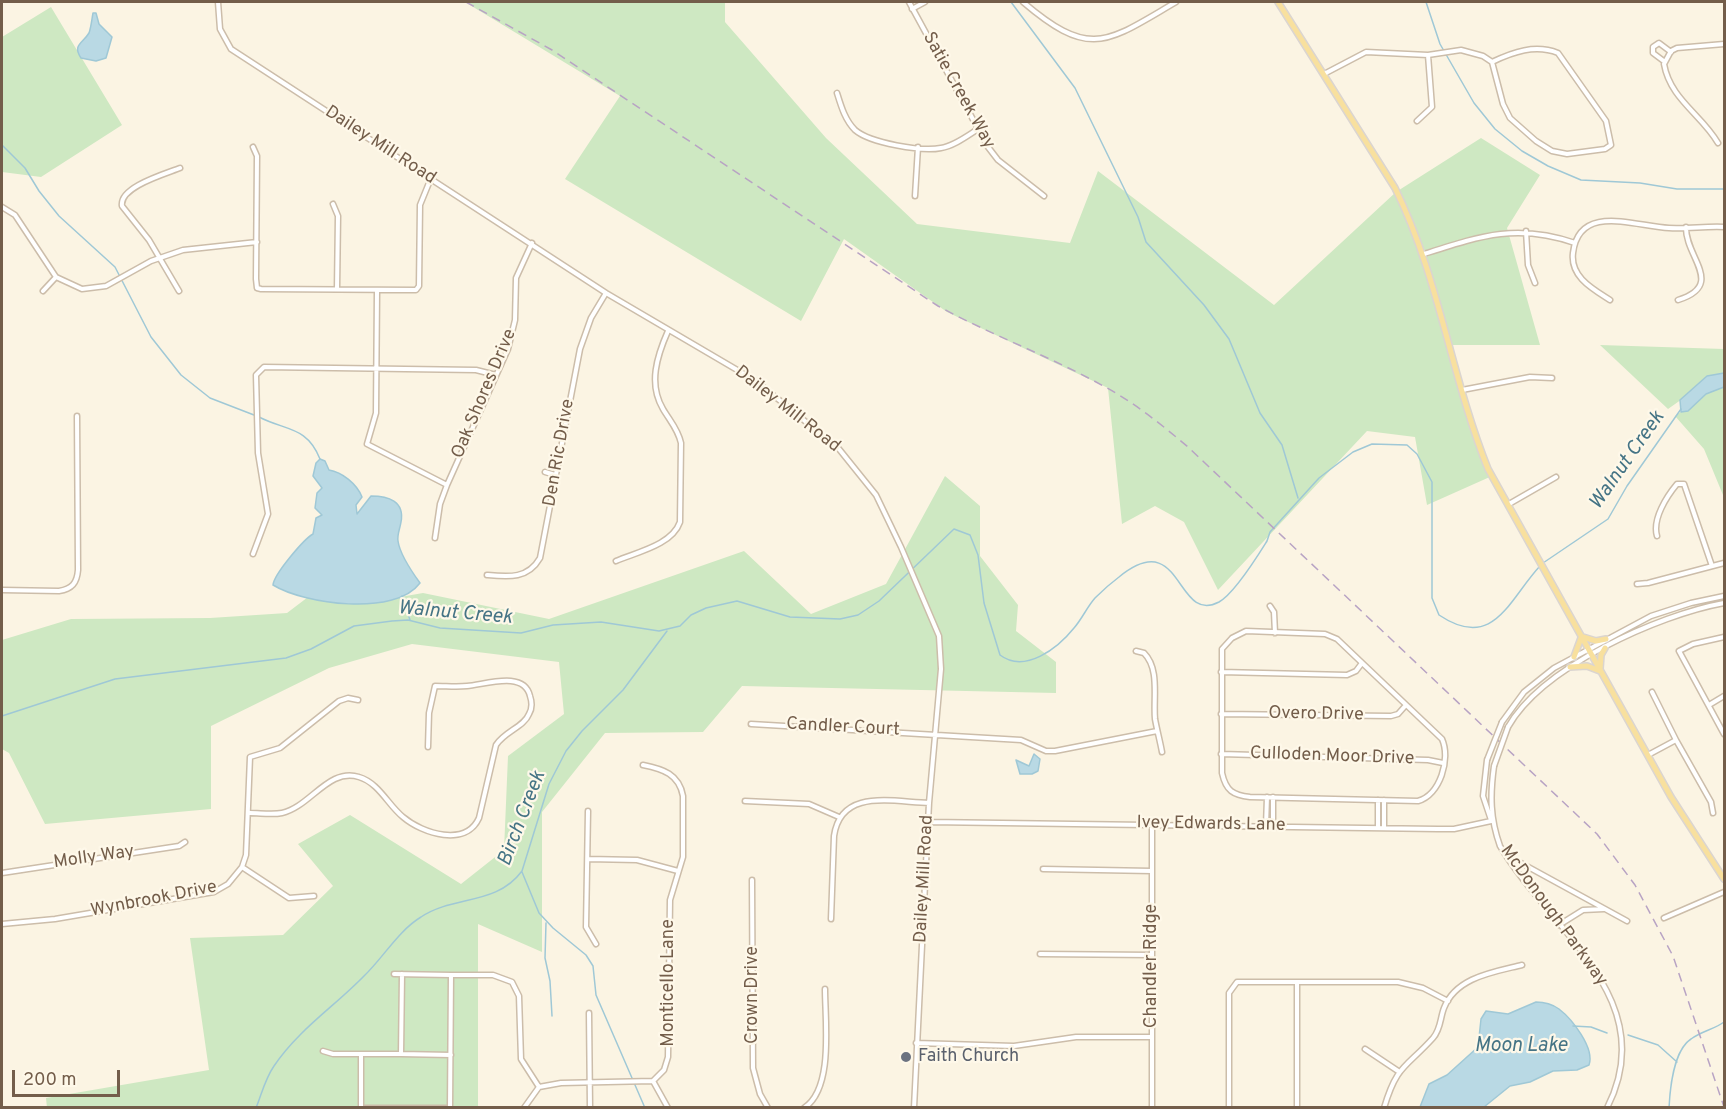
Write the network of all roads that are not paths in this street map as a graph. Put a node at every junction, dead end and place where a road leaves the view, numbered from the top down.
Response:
1 (218, 2) edge
2 (909, 2) edge
3 (925, 2) edge
4 (1023, 2) edge
5 (1176, 2) edge
6 (1278, 2) edge
7 (912, 9) junction
8 (1725, 44) edge
9 (1671, 52) junction
10 (1428, 55) junction
11 (1492, 62) junction
12 (1665, 62) junction
13 (1324, 74) junction
14 (837, 93) dead end
15 (1416, 121) dead end
16 (978, 129) junction
17 (1718, 143) dead end
18 (253, 147) dead end
19 (918, 147) junction
20 (180, 168) dead end
21 (431, 178) junction
22 (915, 196) dead end
23 (1044, 196) dead end
24 (333, 204) dead end
25 (2, 207) edge
26 (1725, 226) edge
27 (1686, 227) junction
28 (1526, 231) junction
29 (257, 242) junction
30 (532, 243) junction
31 (1575, 243) junction
32 (1424, 254) junction
33 (159, 258) junction
34 (56, 277) junction
35 (1535, 283) dead end
36 (337, 289) junction
37 (43, 291) dead end
38 (179, 291) dead end
39 (377, 291) junction
40 (606, 292) junction
41 (1610, 300) dead end
42 (1678, 300) dead end
43 (668, 331) junction
44 (377, 369) junction
45 (496, 375) junction
46 (1552, 378) dead end
47 (1462, 390) junction
48 (76, 416) dead end
49 (545, 472) dead end
50 (555, 476) junction
51 (1556, 477) dead end
52 (447, 485) junction
53 (1509, 504) junction
54 (1657, 536) dead end
55 (435, 538) dead end
56 (253, 554) dead end
57 (616, 561) dead end
58 (1725, 563) edge
59 (1712, 566) junction
60 (487, 575) dead end
61 (1637, 584) dead end
62 (2, 590) edge
63 (1725, 596) edge
64 (1725, 603) edge
65 (1270, 606) dead end
66 (1275, 633) junction
67 (1581, 636) junction
68 (1725, 637) edge
69 (1606, 639) junction
70 (1605, 648) junction
71 (1588, 650) junction
72 (1136, 651) dead end
73 (1592, 656) junction
74 (1574, 657) junction
75 (1362, 663) junction
76 (1570, 667) junction
77 (1600, 670) junction
78 (1221, 672) junction
79 (1652, 692) dead end
80 (1725, 696) edge
81 (358, 700) dead end
82 (1406, 705) junction
83 (1709, 705) junction
84 (1221, 714) junction
85 (751, 724) dead end
86 (1157, 731) junction
87 (936, 732) junction
88 (1725, 734) edge
89 (1676, 740) junction
90 (428, 747) dead end
91 (1162, 752) dead end
92 (1221, 754) junction
93 (1648, 755) junction
94 (1443, 763) junction
95 (643, 765) dead end
96 (1267, 797) junction
97 (1273, 797) junction
98 (1378, 800) junction
99 (1384, 800) junction
100 (745, 801) dead end
101 (929, 803) junction
102 (588, 811) dead end
103 (249, 813) junction
104 (1713, 813) dead end
105 (839, 818) junction
106 (1491, 821) junction
107 (929, 822) junction
108 (1152, 824) junction
109 (1266, 826) junction
110 (1273, 826) junction
111 (1378, 828) junction
112 (1384, 828) junction
113 (185, 842) dead end
114 (588, 860) junction
115 (1521, 863) dead end
116 (242, 867) junction
117 (1043, 869) dead end
118 (678, 871) junction
119 (1152, 871) junction
120 (2, 873) edge
121 (1725, 879) edge
122 (752, 880) dead end
123 (1725, 892) edge
124 (314, 896) dead end
125 (1606, 909) junction
126 (1664, 918) dead end
127 (831, 919) dead end
128 (1627, 921) dead end
129 (2, 924) edge
130 (1559, 925) junction
131 (596, 944) dead end
132 (1040, 954) dead end
133 (1152, 955) junction
134 (1522, 965) dead end
135 (394, 974) dead end
136 (402, 974) junction
137 (452, 975) junction
138 (1296, 982) junction
139 (825, 989) dead end
140 (1448, 1001) junction
141 (589, 1013) dead end
142 (1152, 1037) junction
143 (916, 1043) junction
144 (1365, 1049) dead end
145 (323, 1051) dead end
146 (361, 1054) junction
147 (401, 1054) junction
148 (451, 1055) junction
149 (1398, 1071) junction
150 (653, 1081) junction
151 (590, 1084) junction
152 (539, 1087) junction
153 (361, 1106) edge
154 (404, 1107) edge
155 (450, 1107) edge
156 (524, 1107) edge
157 (590, 1107) edge
158 (668, 1107) edge
159 (768, 1107) edge
160 (804, 1107) edge
161 (914, 1107) edge
162 (1152, 1107) edge
163 (1229, 1107) edge
164 (1297, 1107) edge
165 (1383, 1107) edge
166 (1607, 1107) edge

1 - 21 street, Dailey Mill Road
2 - 7 street, Satie Creek Way
3 - 7 street
4 - 5 street
6 - 13 main road
7 - 16 street, Satie Creek Way
8 - 9 street
9 - 12 street
9 - 12 street
10 - 11 street
10 - 13 street
10 - 15 street
11 - 11 street
12 - 17 street
13 - 32 main road
14 - 19 street
16 - 19 street
16 - 23 street, Satie Creek Way
18 - 29 street
19 - 22 street
20 - 33 street
21 - 30 street, Dailey Mill Road
21 - 39 street
24 - 36 street
25 - 34 street
26 - 27 street
27 - 31 street
27 - 42 street
28 - 31 street
28 - 32 street
28 - 35 street
29 - 33 street
29 - 36 street
30 - 40 street, Dailey Mill Road
30 - 45 street, Oak Shores Drive
31 - 41 street
32 - 47 main road
33 - 34 street
33 - 38 street
34 - 37 street
36 - 39 street
39 - 44 street
40 - 43 street, Dailey Mill Road
40 - 50 street, Den Ric Drive
43 - 57 street
43 - 87 street, Dailey Mill Road
44 - 45 street
44 - 52 street
44 - 56 street
45 - 52 street, Oak Shores Drive
46 - 47 street
47 - 53 main road
48 - 62 street
49 - 50 street
50 - 60 street, Den Ric Drive
51 - 53 street
52 - 55 street, Oak Shores Drive
53 - 67 main road
54 - 59 street
58 - 59 street
59 - 61 street
63 - 69 street
64 - 70 street, McDonough Parkway
65 - 66 street
66 - 75 street
66 - 78 street
67 - 69 main road
67 - 71 main road
67 - 74 main road
68 - 83 street
69 - 71 street
70 - 73 street, McDonough Parkway
70 - 77 main road
71 - 73 main road
71 - 74 street
72 - 86 street
73 - 76 street, McDonough Parkway
73 - 77 main road
74 - 106 street, bridge
75 - 78 street
75 - 82 street
76 - 77 main road
76 - 106 street, McDonough Parkway, bridge
77 - 93 main road
78 - 84 street
79 - 89 street
80 - 83 street
81 - 103 street
82 - 84 street, Overo Drive
82 - 94 street
83 - 88 street
84 - 92 street
85 - 87 street, Candler Court
86 - 87 street, Candler Court
86 - 91 street
87 - 101 street, Dailey Mill Road
89 - 93 street
89 - 104 street
90 - 103 street
92 - 94 street, Culloden Moor Drive
92 - 96 street
93 - 121 main road
94 - 99 street
95 - 118 street, Monticello Lane
96 - 97 street
96 - 109 street
97 - 98 street
97 - 110 street
98 - 99 street
98 - 111 street
99 - 112 street
100 - 105 street
101 - 105 street
101 - 107 street, Dailey Mill Road
102 - 114 street
103 - 116 street
105 - 127 street
106 - 112 street, Ivey Edwards Lane
106 - 130 street, McDonough Parkway
107 - 108 street, Ivey Edwards Lane
107 - 143 street, Dailey Mill Road
108 - 109 street, Ivey Edwards Lane
108 - 119 street, Chandler Ridge
109 - 110 street, Ivey Edwards Lane
110 - 111 street, Ivey Edwards Lane
111 - 112 street, Ivey Edwards Lane
113 - 120 street, Molly Way
114 - 118 street
114 - 131 street
115 - 125 street
116 - 124 street
116 - 129 street, Wynbrook Drive
117 - 119 street
118 - 150 street, Monticello Lane
119 - 133 street, Chandler Ridge
122 - 159 street, Crown Drive
123 - 126 street
125 - 128 street
125 - 130 street
130 - 166 street, McDonough Parkway
132 - 133 street
133 - 142 street, Chandler Ridge
134 - 140 street
135 - 136 street
136 - 137 street
136 - 147 street
137 - 148 street
137 - 152 street
138 - 140 street
138 - 163 street
138 - 164 street
139 - 160 street
140 - 149 street
141 - 151 street
142 - 143 street
142 - 162 street, Chandler Ridge
143 - 161 street, Dailey Mill Road
144 - 149 street
145 - 146 street
146 - 147 street
146 - 153 street
147 - 148 street
148 - 155 street
149 - 165 street
150 - 151 street
150 - 158 street
151 - 152 street
151 - 157 street
152 - 156 street
153 - 154 street
154 - 155 street

